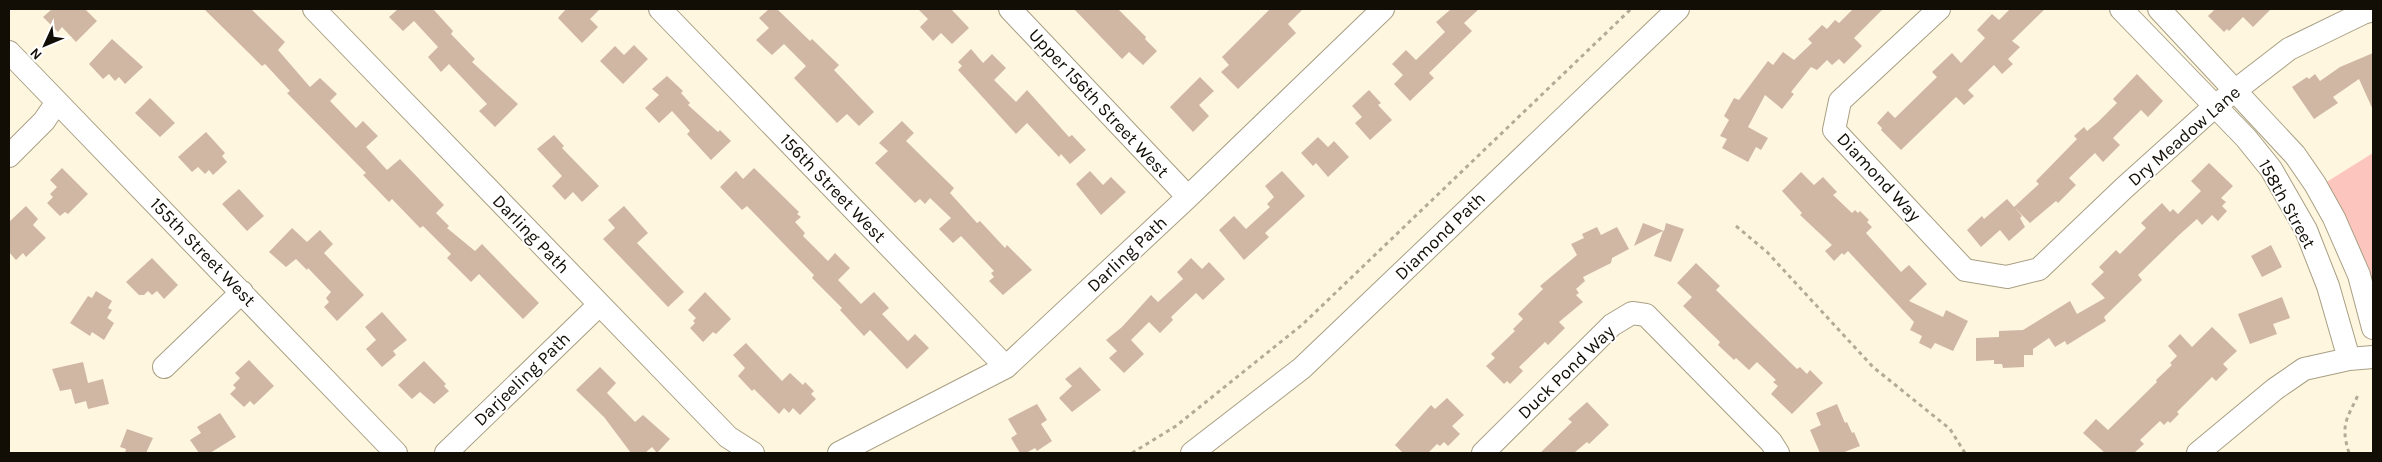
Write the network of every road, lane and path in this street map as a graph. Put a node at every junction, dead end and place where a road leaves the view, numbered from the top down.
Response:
1 (314, 9) edge
2 (660, 9) edge
3 (1010, 9) edge
4 (1383, 9) edge
5 (1631, 9) edge
6 (1678, 9) edge
7 (1940, 9) edge
8 (2120, 9) edge
9 (2160, 9) edge
10 (2373, 10) edge
11 (9, 52) edge
12 (2236, 90) junction
13 (57, 102) junction
14 (2215, 106) junction
15 (9, 156) edge
16 (1188, 197) junction
17 (1736, 226) dead end
18 (2007, 277) joint
19 (242, 292) junction
20 (599, 305) junction
21 (2373, 328) edge
22 (2373, 358) edge
23 (2349, 359) junction
24 (164, 367) dead end
25 (1006, 367) junction
26 (2359, 393) dead end
27 (396, 453) edge
28 (446, 453) edge
29 (753, 453) edge
30 (839, 453) edge
31 (1132, 453) edge
32 (1192, 453) edge
33 (1483, 453) edge
34 (1778, 453) edge
35 (1965, 453) edge
36 (2198, 453) edge
37 (2350, 453) edge

1 - 20 street, Darling Path
2 - 25 street, 156th Street West
3 - 16 street, Upper 156th Street West
4 - 16 street, Darling Path
5 - 31 path
6 - 32 street, Diamond Path
7 - 18 street, Diamond Way
8 - 14 street, 158th Street
9 - 12 street, 158th Street
10 - 12 street, Dry Meadow Lane
11 - 13 street, 155th Street West
12 - 14 street, Dry Meadow Lane
12 - 21 street, 158th Street
13 - 15 street
13 - 19 street, 155th Street West
14 - 18 street, Dry Meadow Lane
14 - 23 street, 158th Street
16 - 25 street, Darling Path
17 - 35 path
19 - 24 street
19 - 27 street, 155th Street West
20 - 28 street, Darjeeling Path
20 - 29 street, Darling Path
22 - 23 street
23 - 36 street
25 - 30 street, Darling Path
26 - 37 path
33 - 34 street, Duck Pond Way

